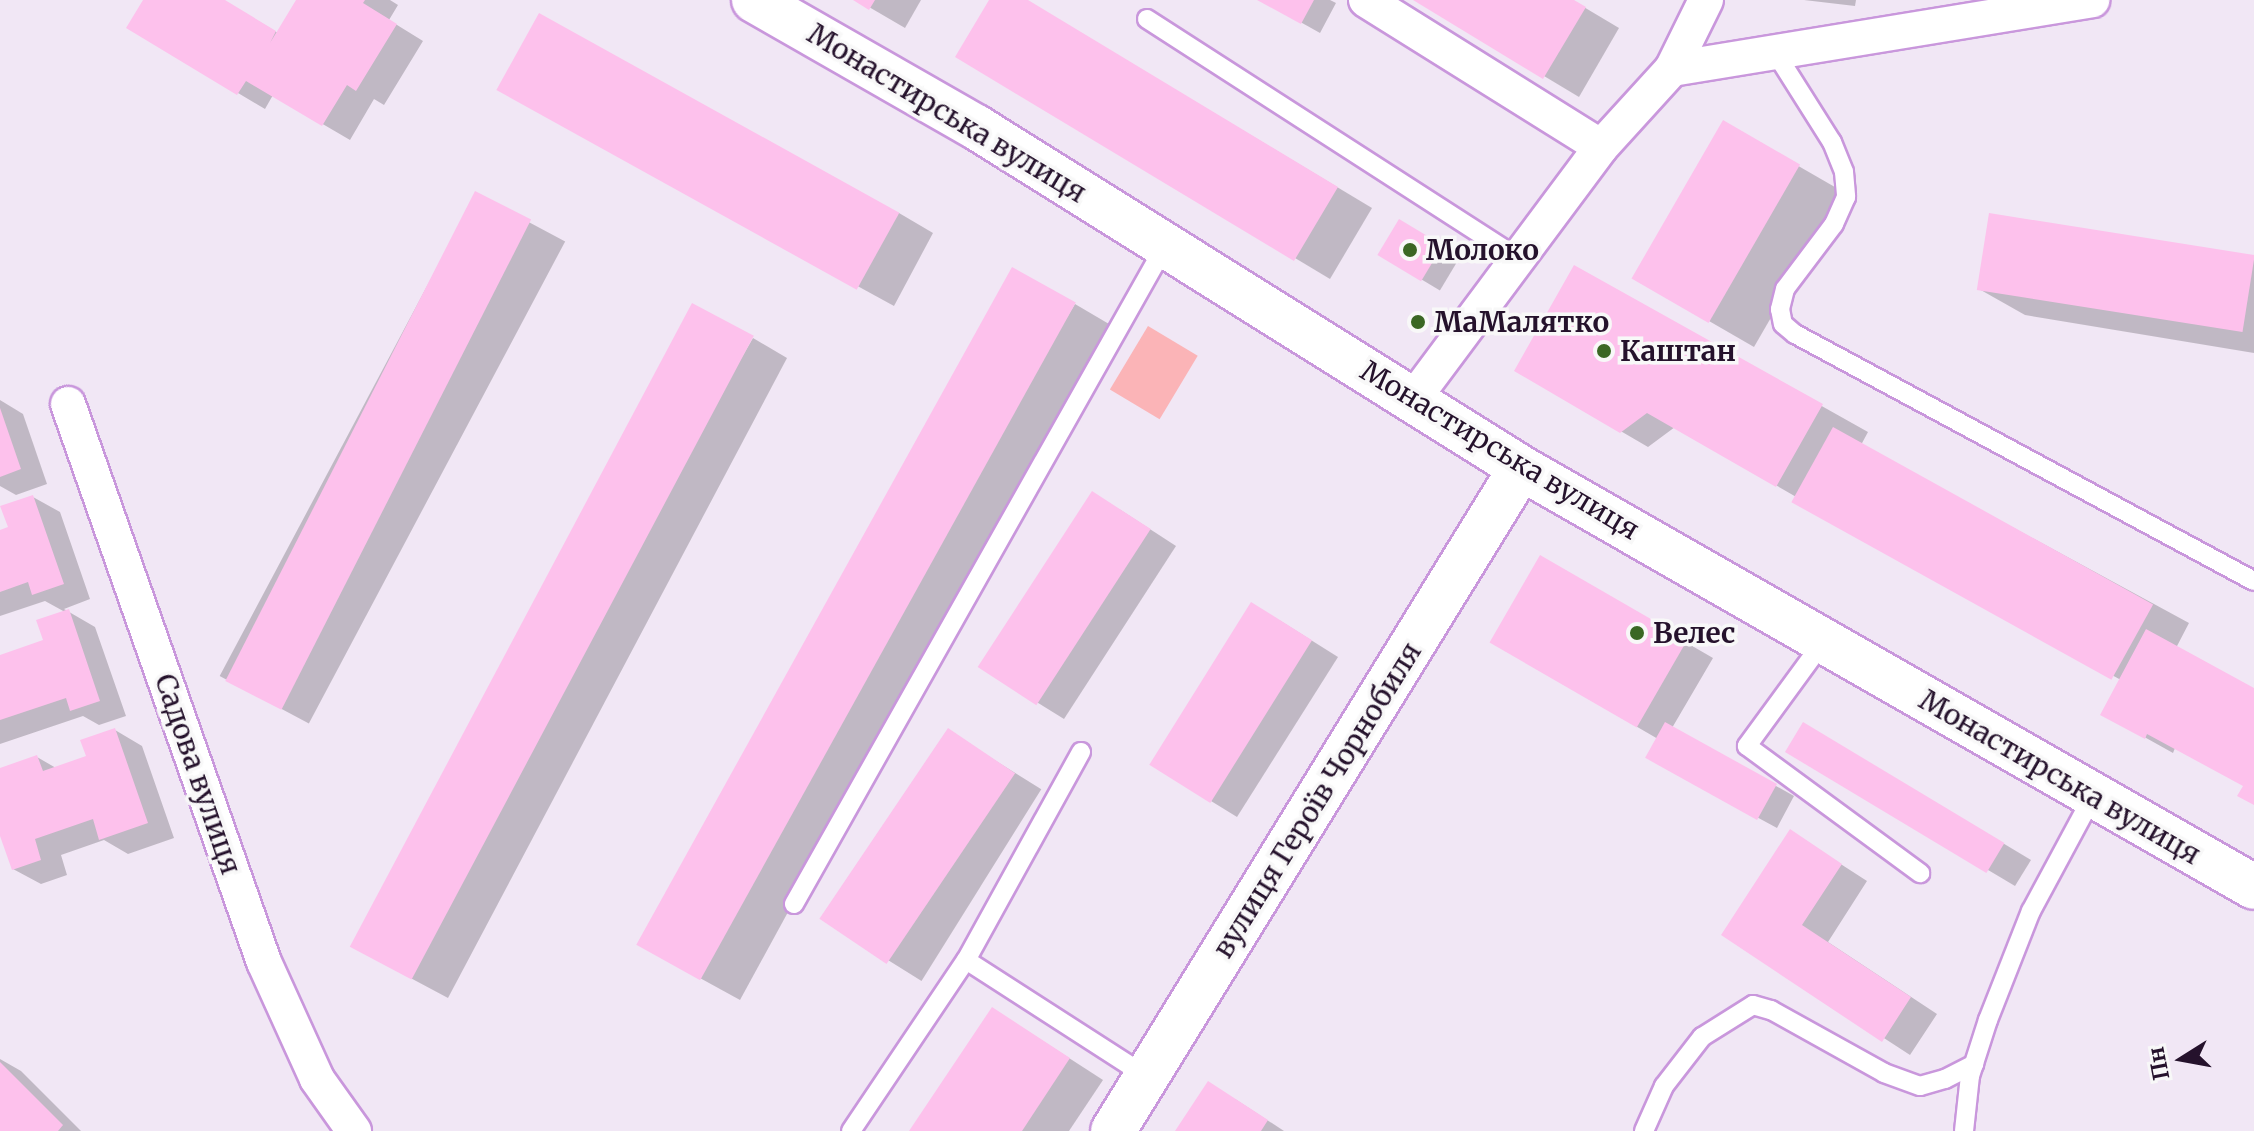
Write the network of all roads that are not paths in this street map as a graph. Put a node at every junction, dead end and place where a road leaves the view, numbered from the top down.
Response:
1 (754, 0) edge
2 (1366, 0) edge
3 (1706, 0) edge
4 (2092, 0) edge
5 (1147, 19) dead end
6 (1775, 52) junction
7 (1672, 69) junction
8 (1601, 147) junction
9 (1166, 244) junction
10 (1518, 258) junction
11 (1414, 398) junction
12 (68, 404) dead end
13 (1521, 468) junction
14 (2254, 581) edge
15 (1823, 642) junction
16 (1081, 752) dead end
17 (2093, 796) junction
18 (1920, 873) dead end
19 (2254, 887) edge
20 (794, 904) dead end
21 (966, 960) junction
22 (1974, 1064) junction
23 (1146, 1076) junction
24 (354, 1131) edge
25 (851, 1131) edge
26 (1113, 1131) edge
27 (1644, 1131) edge
28 (1964, 1131) edge

1 - 9 main road, Монастирська вулиця
2 - 8 street
3 - 7 street
4 - 6 street
5 - 10 lane
6 - 7 street
6 - 14 lane
7 - 8 street
8 - 10 street
9 - 11 main road, Монастирська вулиця
9 - 20 lane
10 - 11 street
11 - 13 main road, Монастирська вулиця
12 - 24 street, Садова вулиця
13 - 15 main road, Монастирська вулиця
13 - 23 main road, вулиця Героїв Чорнобиля
15 - 17 main road, Монастирська вулиця
15 - 18 lane
16 - 21 lane
17 - 19 main road, Монастирська вулиця
17 - 22 lane
21 - 23 lane
21 - 25 lane
22 - 27 lane
22 - 28 lane
23 - 26 main road, вулиця Героїв Чорнобиля

